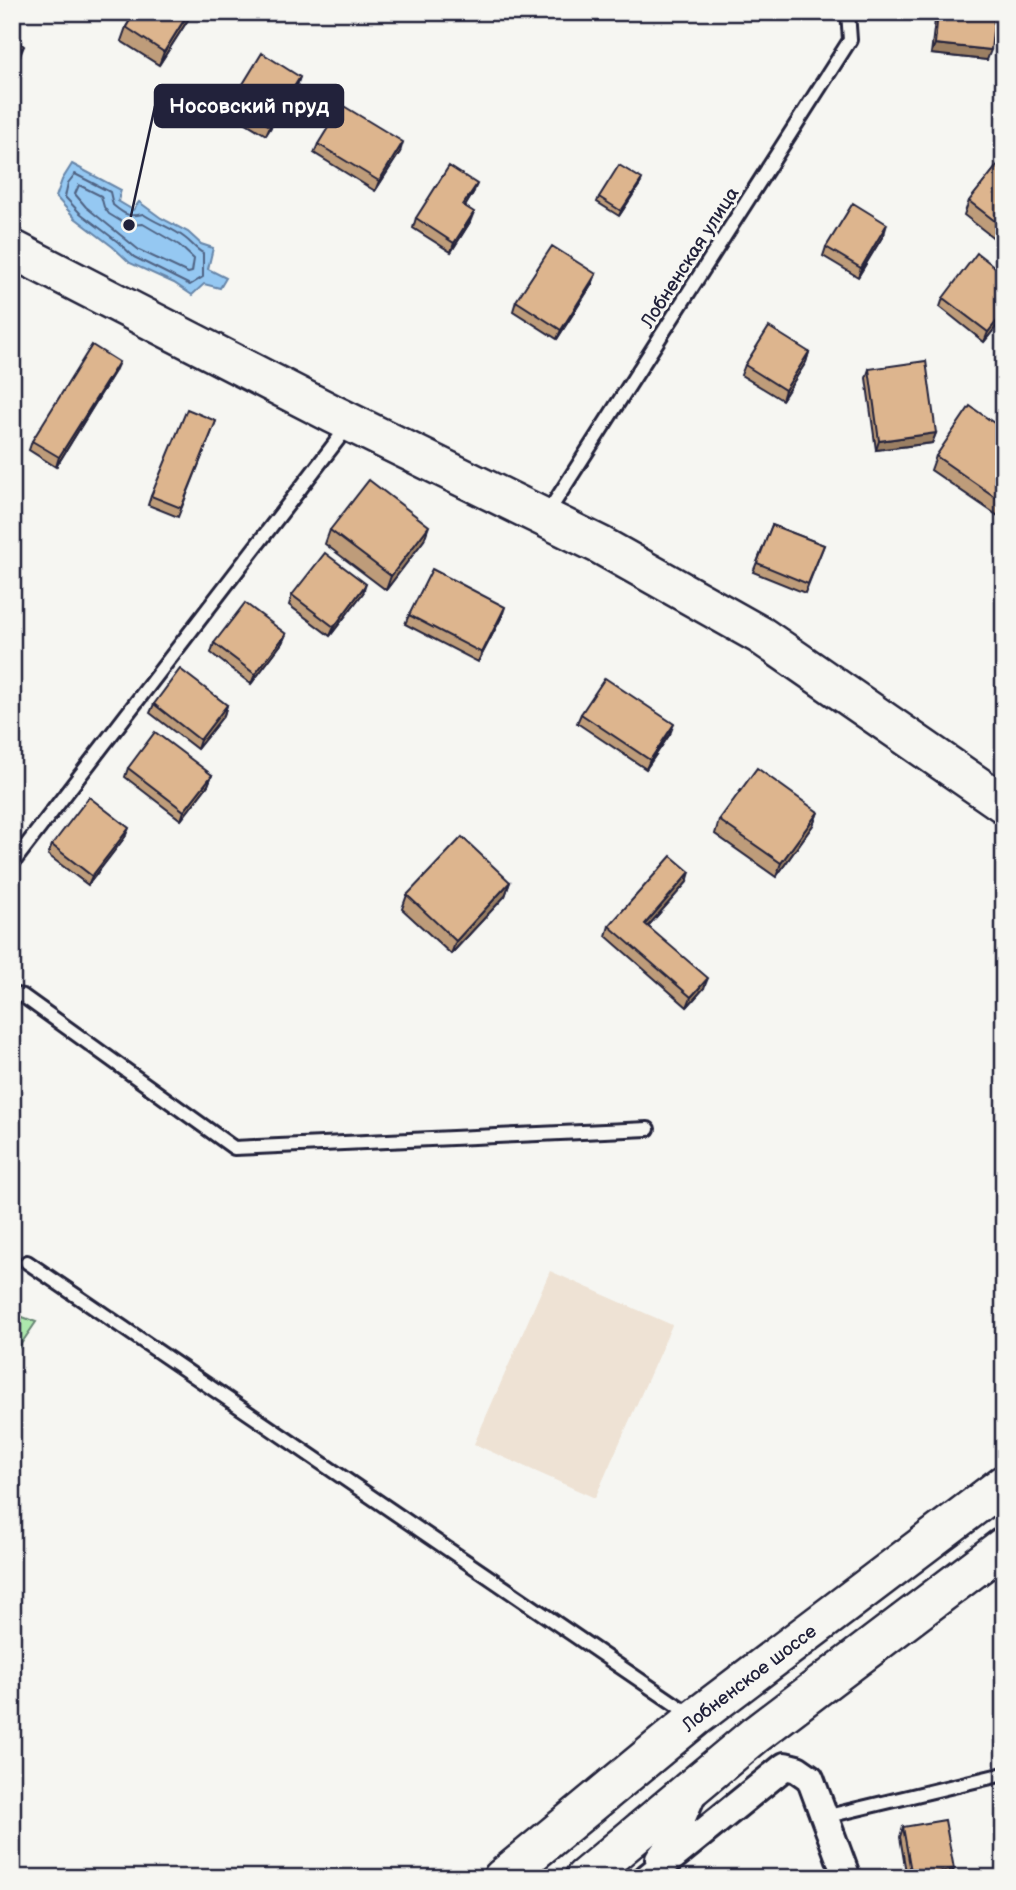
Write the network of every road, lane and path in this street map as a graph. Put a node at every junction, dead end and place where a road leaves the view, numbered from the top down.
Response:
1 (848, 12) edge
2 (12, 249) edge
3 (351, 422) junction
4 (545, 518) junction
5 (1004, 804) edge
6 (12, 864) edge
7 (12, 994) edge
8 (648, 1129) dead end
9 (27, 1262) dead end
10 (1004, 1484) edge
11 (1004, 1546) edge
12 (695, 1718) junction
13 (1004, 1774) edge
14 (697, 1784) junction
15 (823, 1817) junction
16 (502, 1878) edge
17 (584, 1878) edge
18 (646, 1878) edge
19 (846, 1878) edge

1 - 4 lane, Лобненская улица
2 - 3 main road
3 - 4 main road
3 - 6 lane
4 - 5 main road
7 - 8 lane
9 - 12 lane
10 - 12 main road, Лобненское шоссе
11 - 14 main road
12 - 16 main road, Лобненское шоссе
13 - 15 lane
14 - 17 main road
14 - 18 street
15 - 18 street
15 - 19 street

